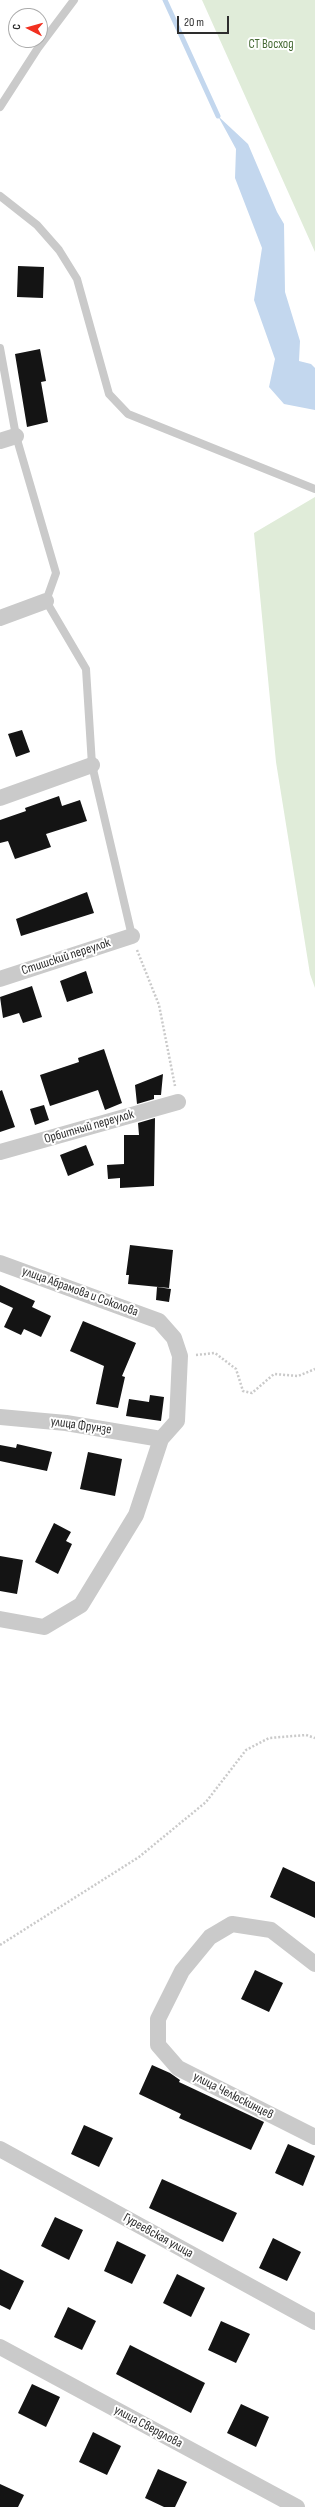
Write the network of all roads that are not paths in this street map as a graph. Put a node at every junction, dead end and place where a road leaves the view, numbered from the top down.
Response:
1 (74, 0) edge
2 (0, 107) edge
3 (0, 196) edge
4 (0, 348) edge
5 (16, 436) junction
6 (0, 441) edge
7 (315, 489) edge
8 (46, 601) junction
9 (0, 618) edge
10 (92, 765) junction
11 (0, 798) edge
12 (132, 936) joint
13 (0, 979) edge
14 (178, 1102) road end
15 (0, 1152) edge
16 (0, 1263) edge
17 (0, 1417) edge
18 (161, 1439) junction
19 (0, 1619) edge
20 (315, 1964) edge
21 (315, 2137) edge
22 (0, 2149) edge
23 (315, 2322) edge
24 (0, 2347) edge
25 (297, 2507) edge

1 - 2 lane
3 - 7 lane
4 - 5 lane
5 - 6 street
5 - 8 lane
8 - 9 street
8 - 10 lane
10 - 11 street
10 - 12 lane
12 - 13 street, Стишский переулок
14 - 15 street, Орбитный переулок
16 - 18 street, улица Абрамова и Соколова
17 - 18 street, улица Фрунзе
18 - 19 street
20 - 21 street, улица Челюскинцев
22 - 23 street, Гуреевская улица
24 - 25 street, улица Свердлова

